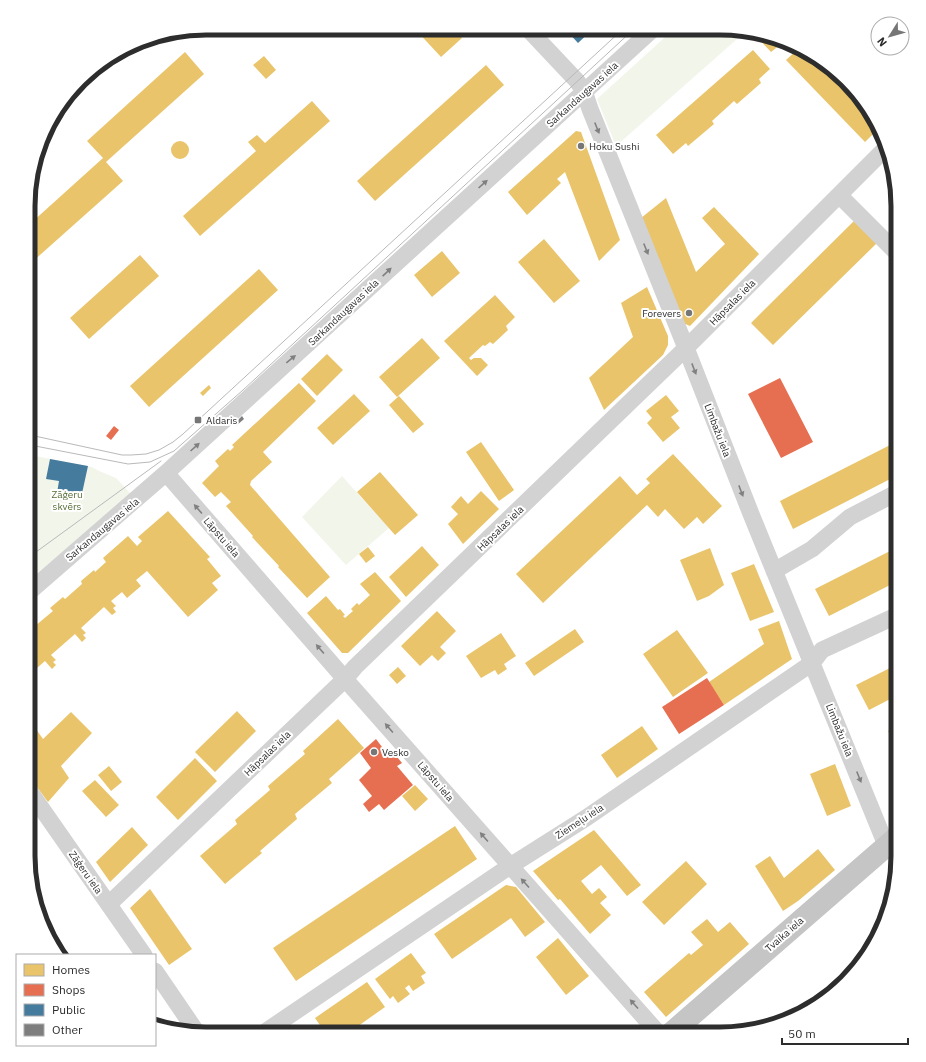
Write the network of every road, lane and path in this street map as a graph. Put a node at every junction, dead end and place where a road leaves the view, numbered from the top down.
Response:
1 (534, 35) edge
2 (646, 35) edge
3 (584, 91) junction
4 (882, 151) edge
5 (839, 195) junction
6 (891, 247) edge
7 (686, 348) junction
8 (166, 473) junction
9 (891, 496) edge
10 (774, 571) junction
11 (35, 587) edge
12 (891, 618) edge
13 (812, 663) junction
14 (345, 679) junction
15 (35, 799) edge
16 (891, 838) edge
17 (891, 841) edge
18 (510, 866) junction
19 (109, 904) junction
20 (143, 954) edge
21 (156, 972) edge
22 (193, 1027) edge
23 (272, 1027) edge
24 (654, 1027) edge
25 (678, 1027) edge

1 - 3 street, Limbažu iela
2 - 3 street, Sarkandaugavas iela
3 -> 7 street, Limbažu iela
8 -> 3 street, Sarkandaugavas iela
4 - 5 street, Hāpsalas iela
5 - 6 street
5 - 7 street, Hāpsalas iela
7 -> 10 street, Limbažu iela
7 - 14 street, Hāpsalas iela
8 - 11 street, Sarkandaugavas iela
14 -> 8 street, Lāpstu iela
9 - 10 street
10 - 13 street, Limbažu iela
12 - 13 street, Ziemeļu iela
13 -> 16 street, Limbažu iela
13 - 18 street, Ziemeļu iela
18 -> 14 street, Lāpstu iela
14 - 19 street, Hāpsalas iela
15 - 19 street, Zāģeru iela
17 - 25 main road, Tvaika iela
18 - 23 street, Ziemeļu iela
24 -> 18 street, Lāpstu iela
19 - 20 street, Zāģeru iela
21 - 22 street

